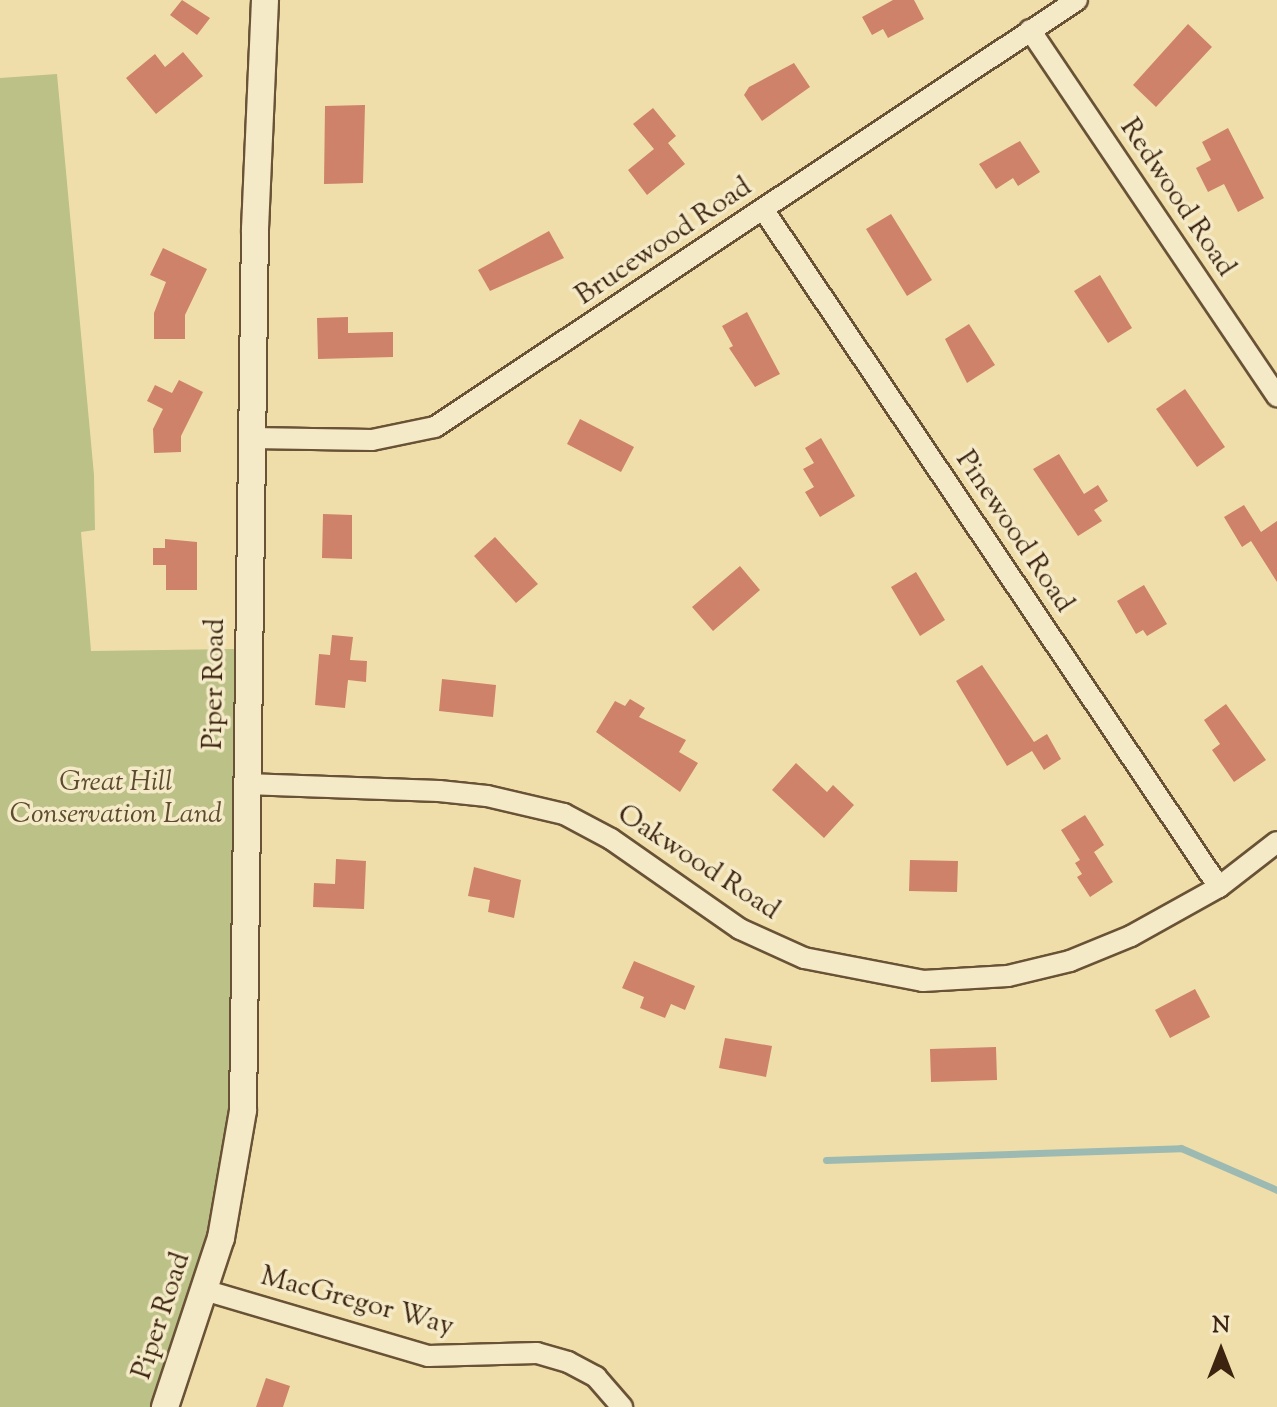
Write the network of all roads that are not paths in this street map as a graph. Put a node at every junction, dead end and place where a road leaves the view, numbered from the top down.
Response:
1 (265, 0) edge
2 (1077, 0) edge
3 (1030, 30) junction
4 (763, 209) junction
5 (1277, 396) edge
6 (252, 438) junction
7 (246, 784) junction
8 (1277, 842) edge
9 (1219, 887) junction
10 (204, 1290) junction
11 (165, 1407) edge
12 (622, 1407) edge

1 - 6 street, Piper Road
2 - 3 street, Brucewood Road
3 - 4 street, Brucewood Road
3 - 5 street, Redwood Road
4 - 6 street, Brucewood Road
4 - 9 street, Pinewood Road
6 - 7 street, Piper Road
7 - 9 street, Oakwood Road
7 - 10 street, Piper Road
8 - 9 street, Oakwood Road
10 - 11 street, Piper Road
10 - 12 street, MacGregor Way

